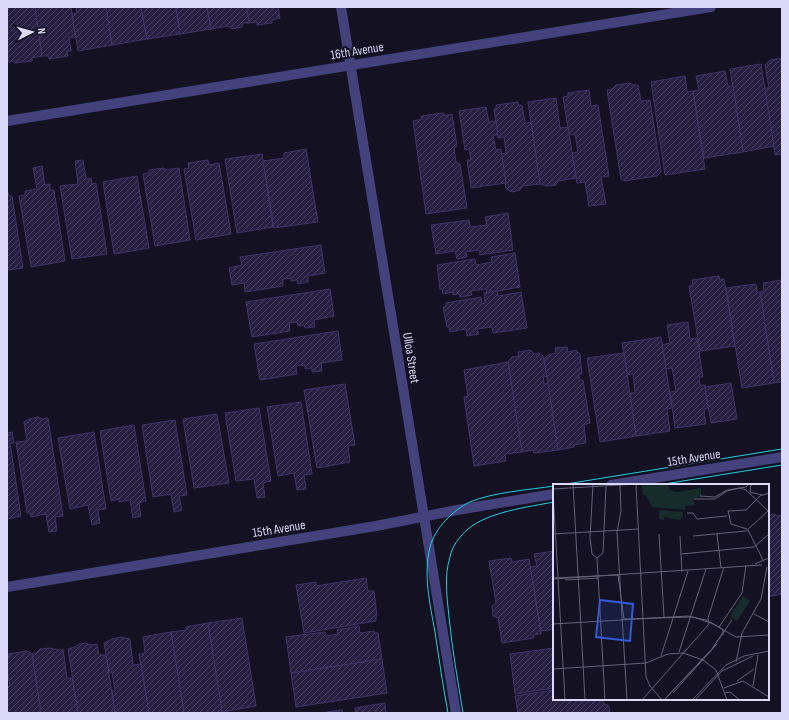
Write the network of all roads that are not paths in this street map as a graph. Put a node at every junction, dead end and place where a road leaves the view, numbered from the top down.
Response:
1 (342, 7) edge
2 (711, 7) edge
3 (351, 65) junction
4 (7, 121) edge
5 (782, 457) edge
6 (617, 484) edge
7 (553, 494) edge
8 (424, 517) junction
9 (7, 587) edge
10 (456, 713) edge

1 - 3 street, Ulloa Street
2 - 3 street, 16th Avenue
3 - 4 street, 16th Avenue
3 - 8 street, Ulloa Street
5 - 6 street, 15th Avenue
7 - 8 street, 15th Avenue
8 - 9 street, 15th Avenue
8 - 10 street, Ulloa Street

